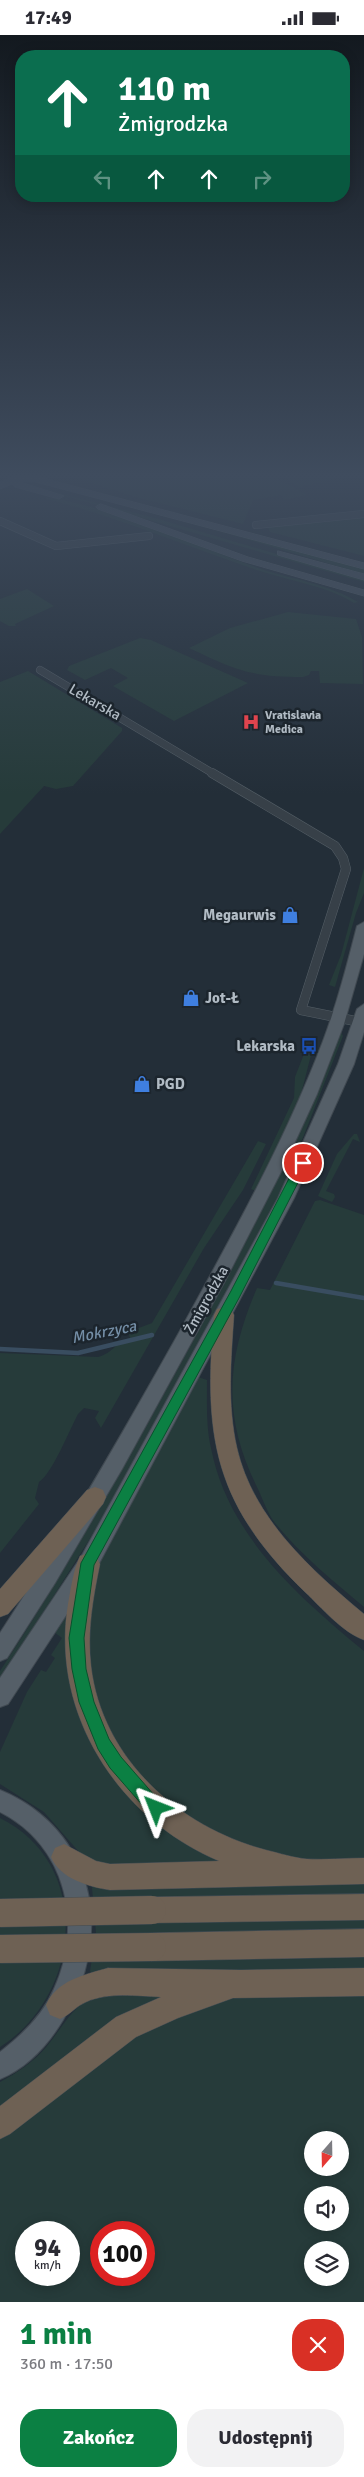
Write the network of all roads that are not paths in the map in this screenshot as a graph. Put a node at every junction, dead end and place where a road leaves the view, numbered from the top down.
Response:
1 (322, 583) edge
2 (326, 583) edge
3 (364, 593) edge
4 (364, 603) edge
5 (40, 670) dead end
6 (364, 926) edge
7 (362, 1015) edge
8 (338, 1017) junction
9 (224, 1315) junction
10 (95, 1497) junction
11 (88, 1563) junction
12 (0, 1606) edge
13 (364, 1629) edge
14 (0, 1651) edge
15 (0, 1697) edge
16 (4, 1801) edge
17 (64, 1857) junction
18 (304, 1871) junction
19 (364, 1871) edge
20 (364, 1907) edge
21 (0, 1913) edge
22 (364, 1943) edge
23 (0, 1949) edge
24 (364, 1982) edge
25 (241, 1984) junction
26 (60, 2005) junction
27 (0, 2067) edge
28 (0, 2124) edge

1 - 4 street
2 - 3 street
5 - 8 street, Lekarska
6 - 8 main road, Żmigrodzka
7 - 8 street, Lekarska
7 - 9 main road, Żmigrodzka
8 - 10 main road, Żmigrodzka
9 - 11 main road, Żmigrodzka
9 - 13 highway
10 - 12 highway
10 - 14 main road, Żmigrodzka
11 - 15 main road, Żmigrodzka
11 - 18 highway
16 - 17 main road
17 - 18 highway
17 - 26 main road
18 - 19 highway
20 - 21 highway, bridge
22 - 23 highway, bridge
24 - 25 highway
25 - 26 highway
25 - 28 highway
26 - 27 main road

